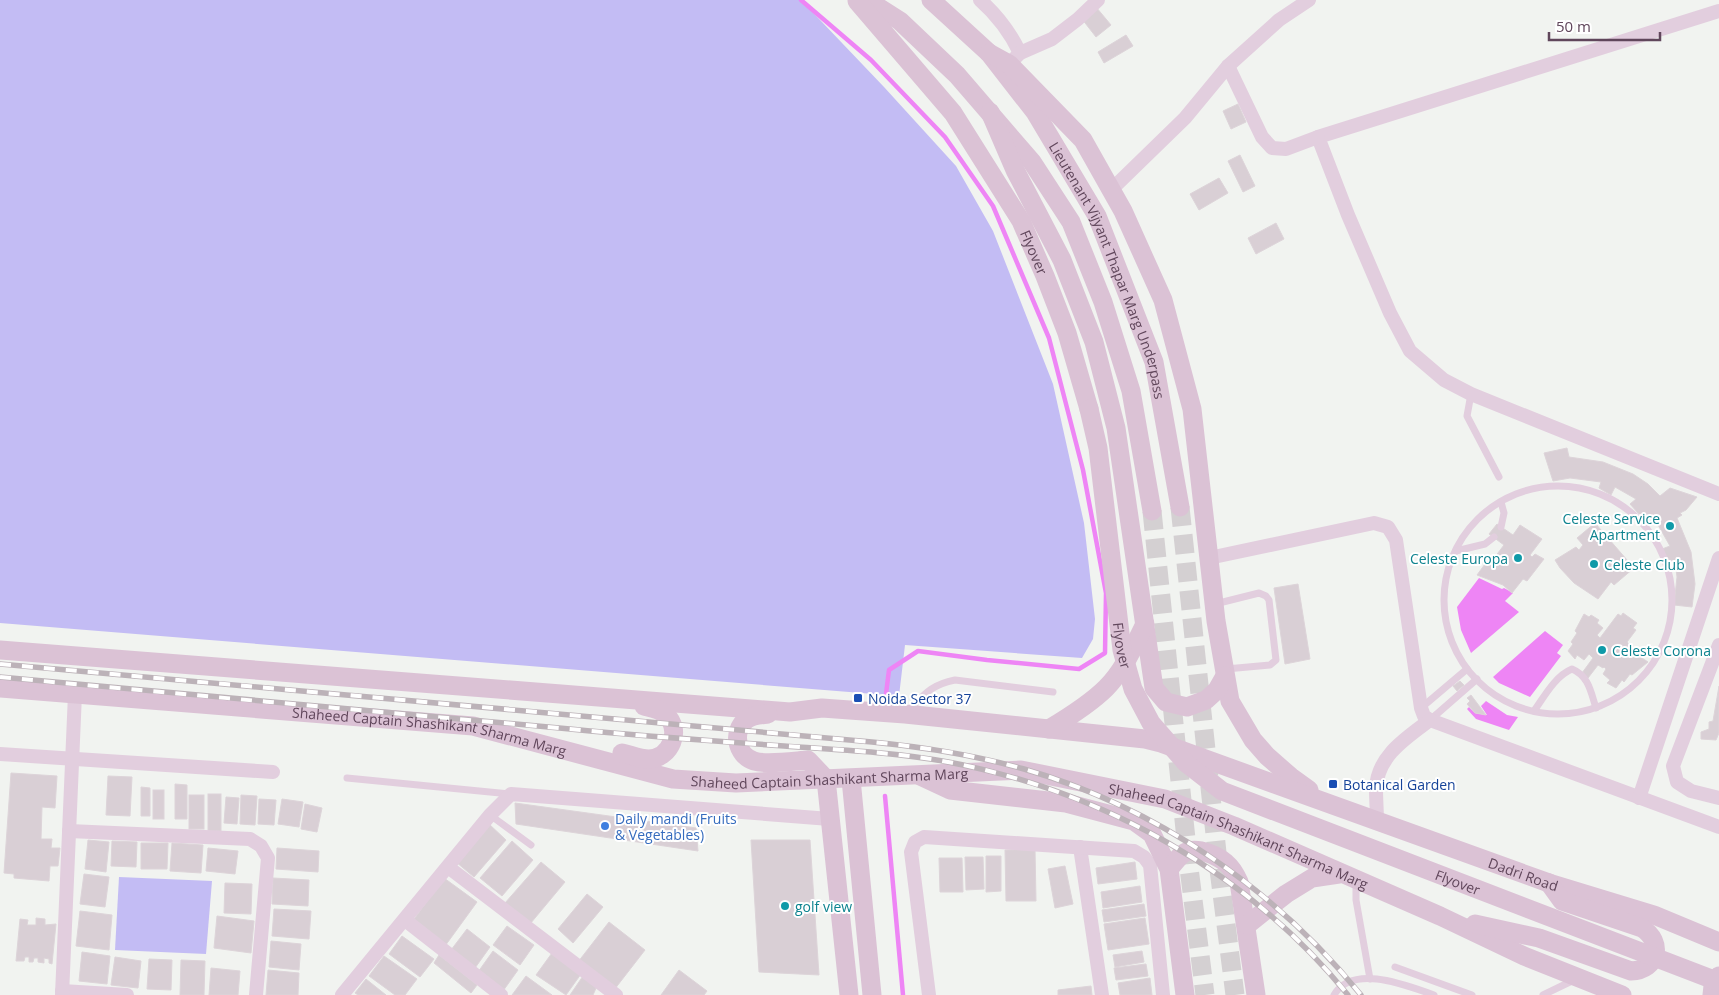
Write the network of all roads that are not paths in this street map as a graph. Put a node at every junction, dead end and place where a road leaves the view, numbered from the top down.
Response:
1 (856, 0) edge
2 (867, 0) edge
3 (931, 0) edge
4 (980, 0) edge
5 (1098, 0) edge
6 (1309, 0) edge
7 (1719, 11) edge
8 (989, 53) junction
9 (1014, 58) junction
10 (1228, 66) junction
11 (990, 112) junction
12 (1318, 137) junction
13 (1111, 190) junction
14 (1471, 394) junction
15 (1500, 477) dead end
16 (1719, 494) edge
17 (1501, 502) junction
18 (1180, 507) tunnel mouth
19 (1152, 510) tunnel mouth
20 (1501, 527) dead end
21 (1494, 537) dead end
22 (1456, 551) junction
23 (1209, 558) junction
24 (1719, 558) edge
25 (1214, 604) junction
26 (1145, 624) junction
27 (1719, 645) edge
28 (0, 650) edge
29 (1467, 668) junction
30 (1225, 673) junction
31 (1477, 679) junction
32 (0, 688) edge
33 (1053, 692) dead end
34 (75, 694) junction
35 (613, 697) junction
36 (1420, 708) junction
37 (1596, 708) junction
38 (1534, 711) junction
39 (790, 712) junction
40 (905, 714) junction
41 (1430, 720) junction
42 (473, 726) junction
43 (1049, 729) junction
44 (0, 754) edge
45 (72, 759) junction
46 (273, 772) dead end
47 (918, 775) junction
48 (347, 778) dead end
49 (851, 778) junction
50 (826, 779) junction
51 (511, 794) junction
52 (1639, 798) junction
53 (1719, 798) edge
54 (1330, 804) junction
55 (490, 815) junction
56 (830, 819) junction
57 (1377, 821) junction
58 (1719, 827) edge
59 (69, 831) junction
60 (531, 845) dead end
61 (1080, 847) junction
62 (448, 867) junction
63 (1169, 869) junction
64 (1348, 877) junction
65 (1549, 883) junction
66 (1440, 916) junction
67 (405, 920) junction
68 (1247, 925) junction
69 (1719, 942) edge
70 (1395, 967) dead end
71 (1719, 976) edge
72 (1579, 978) junction
73 (1370, 979) junction
74 (1719, 982) edge
75 (62, 993) edge
76 (127, 995) edge
77 (256, 995) edge
78 (342, 995) edge
79 (501, 995) edge
80 (616, 995) edge
81 (848, 995) edge
82 (872, 995) edge
83 (929, 995) edge
84 (1102, 995) edge
85 (1163, 995) edge
86 (1184, 995) edge
87 (1256, 995) edge
88 (1334, 995) edge
89 (1434, 995) edge
90 (1472, 995) edge
91 (1543, 995) edge
92 (1622, 995) edge
93 (1712, 995) edge

1 - 74 main road, Flyover, bridge
2 - 11 main road, Lieutenant Vijyant Thapar Marg Underpass
3 - 8 main road
4 - 9 street
5 - 9 street
6 - 10 street
7 - 12 street
8 - 9 main road
8 - 18 main road, Lieutenant Vijyant Thapar Marg Underpass
9 - 13 main road
10 - 12 street
10 - 13 street
11 - 19 main road, Lieutenant Vijyant Thapar Marg Underpass
11 - 26 main road
12 - 14 street
13 - 23 main road
14 - 15 lane
14 - 16 street
17 - 20 lane
17 - 22 lane
17 - 37 lane
21 - 22 lane
22 - 29 lane
23 - 25 main road
23 - 36 street
24 - 52 street
25 - 30 main road
25 - 30 lane
26 - 30 main road
26 - 43 main road
27 - 53 street
28 - 35 main road
29 - 31 lane
29 - 36 lane
30 - 54 main road
31 - 38 lane
31 - 41 lane
32 - 34 main road, Shaheed Captain Shashikant Sharma Marg
33 - 40 lane
34 - 42 main road, Shaheed Captain Shashikant Sharma Marg
34 - 45 street
35 - 39 main road
35 - 42 main road
36 - 41 street
37 - 38 lane
37 - 38 lane
39 - 40 main road
39 - 50 main road
40 - 43 main road
41 - 52 street
41 - 57 street
42 - 50 main road, Shaheed Captain Shashikant Sharma Marg
43 - 54 main road
44 - 45 street
45 - 46 street
45 - 59 street
47 - 49 main road, Shaheed Captain Shashikant Sharma Marg
47 - 63 main road
47 - 64 main road, Shaheed Captain Shashikant Sharma Marg
48 - 51 lane
49 - 50 main road, Shaheed Captain Shashikant Sharma Marg
49 - 82 main road
50 - 56 main road
51 - 55 street
51 - 56 street
52 - 58 street
54 - 57 main road, Dadri Road
55 - 60 lane
55 - 62 street
56 - 81 main road
57 - 65 main road, Dadri Road
59 - 75 street
59 - 77 street
61 - 83 street
61 - 84 street
61 - 85 street
62 - 67 street
62 - 80 street
63 - 68 main road
63 - 86 main road
64 - 66 main road, Shaheed Captain Shashikant Sharma Marg
64 - 68 main road
64 - 73 lane
65 - 66 main road
65 - 69 main road, Dadri Road
66 - 72 main road, Shaheed Captain Shashikant Sharma Marg
67 - 78 street
67 - 79 street
68 - 87 main road
70 - 90 lane
71 - 93 main road
72 - 91 lane
72 - 92 main road, Shaheed Captain Shashikant Sharma Marg
73 - 88 lane
73 - 89 lane
75 - 76 street

